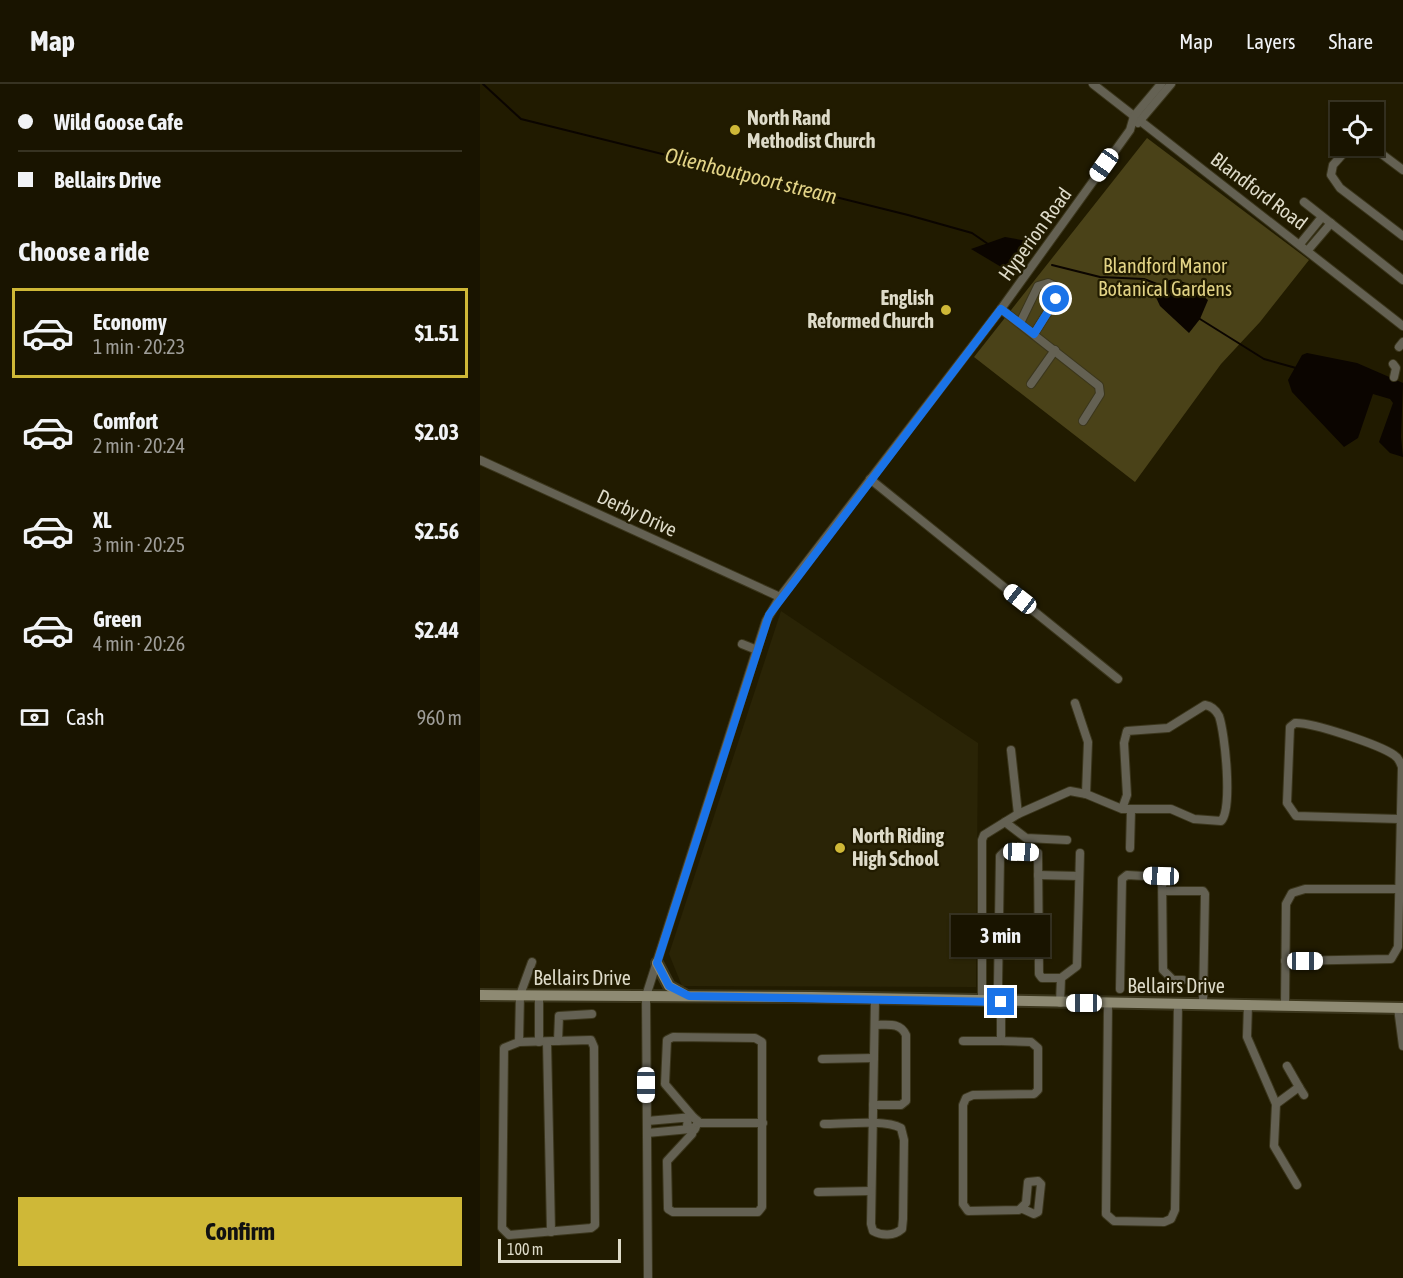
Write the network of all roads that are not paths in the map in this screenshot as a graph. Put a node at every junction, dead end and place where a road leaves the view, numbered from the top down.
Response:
1 (1094, 84) edge
2 (1161, 84) edge
3 (1171, 84) edge
4 (1137, 119) junction
5 (1341, 156) edge
6 (1384, 156) edge
7 (1403, 170) edge
8 (1304, 202) dead end
9 (1322, 217) junction
10 (1330, 223) junction
11 (1403, 236) edge
12 (1300, 244) junction
13 (1308, 250) junction
14 (1403, 280) edge
15 (1001, 309) junction
16 (1020, 324) junction
17 (1403, 326) edge
18 (1034, 334) junction
19 (1055, 350) junction
20 (1393, 364) dead end
21 (1394, 377) dead end
22 (1031, 384) dead end
23 (1083, 421) dead end
24 (480, 460) edge
25 (870, 479) junction
26 (780, 597) junction
27 (742, 644) dead end
28 (757, 650) junction
29 (1118, 679) dead end
30 (1076, 703) dead end
31 (1011, 750) dead end
32 (1086, 794) junction
33 (1127, 809) junction
34 (1018, 814) junction
35 (1400, 819) junction
36 (1005, 822) junction
37 (1066, 840) dead end
38 (1130, 848) dead end
39 (1080, 853) dead end
40 (1038, 875) junction
41 (1079, 876) junction
42 (1400, 889) junction
43 (1163, 891) junction
44 (999, 955) junction
45 (1038, 955) junction
46 (1285, 961) junction
47 (532, 962) dead end
48 (657, 963) junction
49 (1061, 978) junction
50 (1183, 980) dead end
51 (998, 985) dead end
52 (1120, 989) dead end
53 (480, 995) edge
54 (520, 995) junction
55 (539, 996) junction
56 (645, 996) junction
57 (689, 996) junction
58 (875, 1000) junction
59 (982, 1001) junction
60 (1001, 1002) junction
61 (1060, 1003) junction
62 (1108, 1003) junction
63 (1178, 1004) junction
64 (1203, 1004) junction
65 (1248, 1004) junction
66 (1285, 1006) junction
67 (1400, 1008) edge
68 (592, 1014) dead end
69 (874, 1025) junction
70 (558, 1041) junction
71 (963, 1041) dead end
72 (1001, 1041) junction
73 (519, 1042) junction
74 (543, 1042) junction
75 (1403, 1046) edge
76 (874, 1058) junction
77 (822, 1059) dead end
78 (1287, 1066) dead end
79 (1299, 1087) junction
80 (1304, 1095) dead end
81 (1276, 1104) junction
82 (873, 1105) junction
83 (647, 1121) junction
84 (763, 1123) junction
85 (693, 1124) junction
86 (824, 1124) dead end
87 (873, 1124) junction
88 (647, 1132) junction
89 (1298, 1185) dead end
90 (871, 1191) junction
91 (818, 1192) dead end
92 (1023, 1209) dead end
93 (551, 1232) junction
94 (648, 1278) edge

1 - 4 street, Blandford Road
2 - 4 street, Hyperion Road
3 - 4 street, Hyperion Road
4 - 12 street, Blandford Road
4 - 15 street, Hyperion Road
5 - 11 street
6 - 7 street
8 - 9 street
9 - 10 street
9 - 12 street
10 - 13 street
10 - 14 street
12 - 13 street, Blandford Road
13 - 17 street, Blandford Road
15 - 16 street
15 - 25 street, Hyperion Road
16 - 18 street
16 - 18 street
18 - 19 street
19 - 22 street
19 - 23 street
20 - 21 street
24 - 26 street, Derby Drive
25 - 26 street, Hyperion Road
25 - 29 street
26 - 28 street, Hyperion Road
27 - 28 street
28 - 48 street, Hyperion Road
30 - 32 street
31 - 34 street
32 - 33 street
32 - 34 street
33 - 33 street
33 - 38 street
34 - 36 street
35 - 35 street
35 - 42 street
36 - 37 street
36 - 59 street
39 - 41 street
40 - 41 street
40 - 44 street
40 - 45 street
41 - 49 street
42 - 46 street
42 - 46 street
43 - 50 street
43 - 52 street
43 - 64 street
44 - 45 street
44 - 51 street
45 - 49 street
46 - 66 street
47 - 54 street
48 - 56 street, Hyperion Road
48 - 57 street
49 - 61 street
53 - 54 street, Bellairs Drive
54 - 55 street, Bellairs Drive
54 - 73 street
55 - 56 street, Bellairs Drive
55 - 74 street
56 - 57 street, Bellairs Drive
56 - 83 street, Hyperion Road
57 - 58 street, Bellairs Drive
58 - 59 street, Bellairs Drive
58 - 69 street
59 - 60 street, Bellairs Drive
60 - 61 street, Bellairs Drive
60 - 72 street
61 - 62 street, Bellairs Drive
62 - 63 street, Bellairs Drive
62 - 63 street
63 - 64 street, Bellairs Drive
64 - 65 street, Bellairs Drive
65 - 66 street, Bellairs Drive
65 - 81 street
66 - 67 street, Bellairs Drive
67 - 75 street
68 - 70 street
69 - 76 street
69 - 82 street
70 - 74 street
70 - 93 street
71 - 72 street
72 - 92 street
73 - 74 street
73 - 93 street
74 - 93 street
76 - 77 street
76 - 82 street
78 - 79 street
79 - 80 street
79 - 81 street
81 - 89 street
82 - 87 street
83 - 85 street
83 - 88 street, Hyperion Road
84 - 85 street
84 - 85 street
84 - 85 street
85 - 88 street
86 - 87 street
87 - 90 street
87 - 90 street
88 - 94 street, Hyperion Road
90 - 91 street

